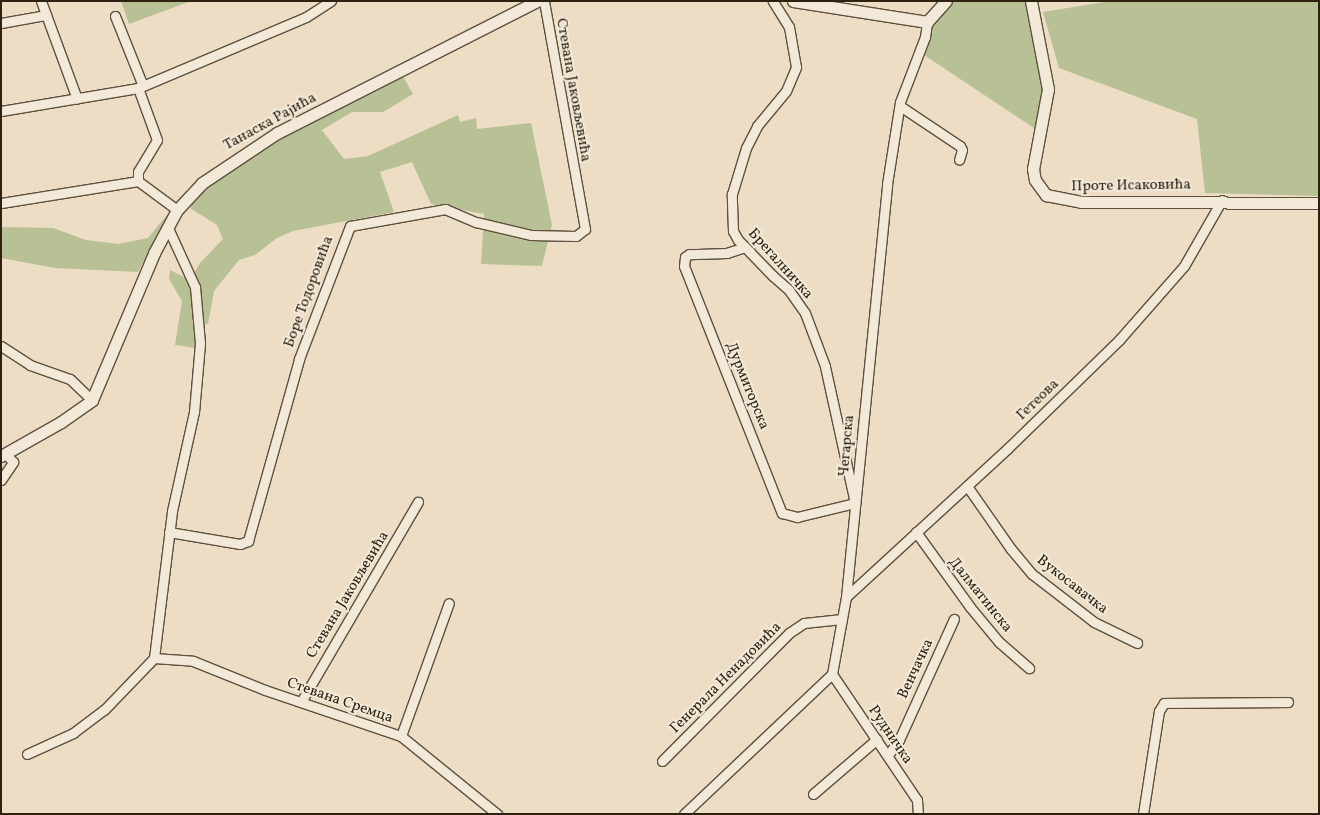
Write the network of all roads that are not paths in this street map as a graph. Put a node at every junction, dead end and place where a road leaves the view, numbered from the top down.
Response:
1 (41, 1) edge
2 (331, 1) edge
3 (536, 1) edge
4 (544, 1) edge
5 (773, 1) edge
6 (794, 1) edge
7 (946, 1) edge
8 (1032, 1) edge
9 (46, 15) junction
10 (116, 16) dead end
11 (927, 22) junction
12 (1, 23) edge
13 (141, 87) junction
14 (77, 99) junction
15 (900, 106) junction
16 (1, 111) edge
17 (959, 160) dead end
18 (138, 181) junction
19 (576, 184) joint
20 (1216, 200) junction
21 (1, 202) edge
22 (1319, 203) edge
23 (177, 210) junction
24 (168, 228) junction
25 (745, 247) junction
26 (1, 346) edge
27 (92, 400) junction
28 (4, 455) edge
29 (1, 480) edge
30 (967, 486) junction
31 (418, 502) dead end
32 (855, 503) junction
33 (169, 532) junction
34 (916, 532) junction
35 (846, 596) junction
36 (449, 603) dead end
37 (842, 619) junction
38 (954, 619) dead end
39 (1137, 643) dead end
40 (154, 658) junction
41 (1029, 668) dead end
42 (832, 674) junction
43 (301, 702) junction
44 (1288, 702) dead end
45 (402, 736) junction
46 (877, 739) junction
47 (27, 754) dead end
48 (888, 755) junction
49 (662, 761) dead end
50 (813, 794) dead end
51 (497, 814) edge
52 (684, 814) edge
53 (918, 814) edge
54 (1143, 814) edge

1 - 9 street
2 - 13 street
3 - 23 street, Танаска Рајића
4 - 19 street, Стевана Јаковљевића
5 - 25 street, Брегалничка
6 - 11 street
7 - 11 street
8 - 20 street, Проте Исаковића
9 - 12 street
9 - 14 street
10 - 13 street
11 - 15 street, Чегарска
13 - 14 street
13 - 18 street
14 - 16 street
15 - 17 street
15 - 32 street, Чегарска
18 - 21 street
18 - 23 street
19 - 33 street, Боре Тодоровића
20 - 22 street, Проте Исаковића
20 - 30 street, Гетеова
23 - 24 street, Танаска Рајића
24 - 27 street, Танаска Рајића
24 - 33 street
25 - 32 street, Брегалничка
25 - 32 street, Дурмиторска
26 - 27 street
27 - 28 street
28 - 29 street
30 - 34 street, Гетеова
30 - 39 street, Вукосавачка
31 - 43 street, Стевана Јаковљевића
32 - 35 street, Чегарска
33 - 40 street
34 - 35 street, Гетеова
34 - 41 street, Далматинска
35 - 37 street, Чегарска
36 - 45 street
37 - 42 street, Чегарска
37 - 49 street, Генерала Ненадовића
38 - 48 street, Венчачка
40 - 43 street, Стевана Сремца
40 - 47 street
42 - 46 street, Рудничка
42 - 52 street
43 - 45 street, Стевана Сремца
44 - 54 street
45 - 51 street, Стевана Сремца
46 - 48 street, Рудничка
46 - 50 street
48 - 53 street, Рудничка

